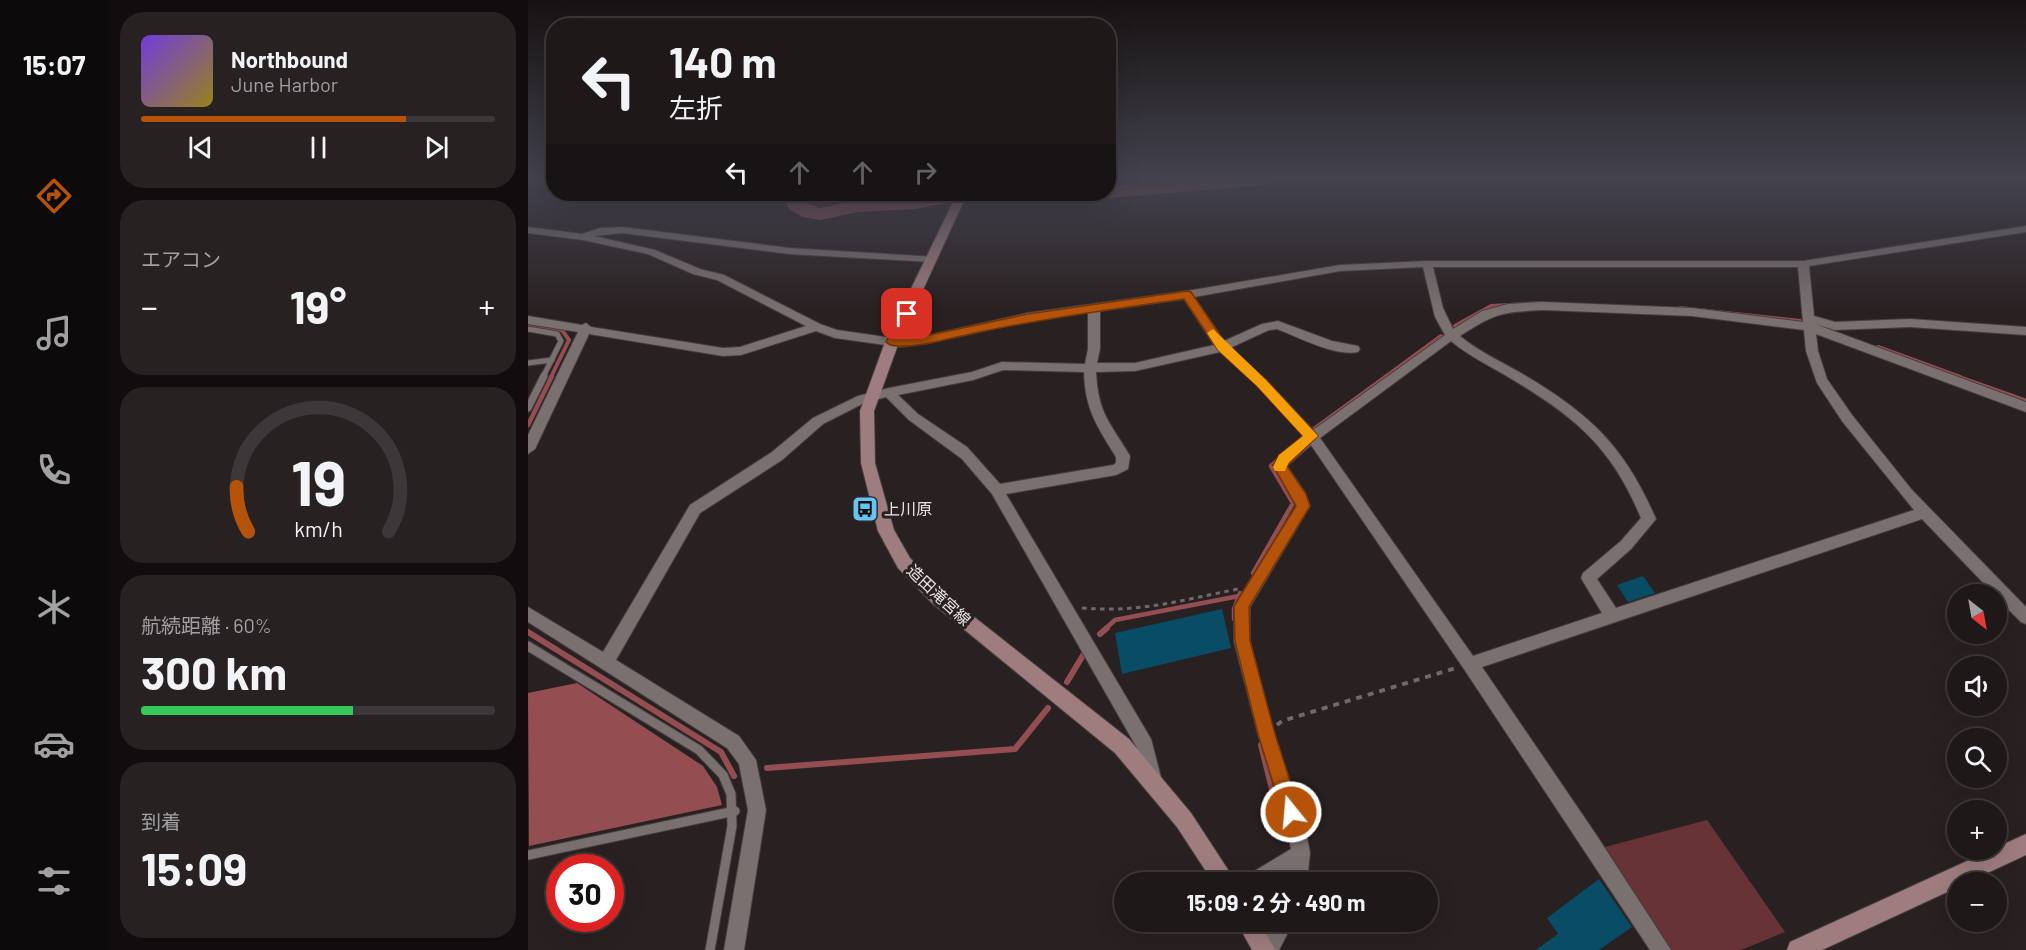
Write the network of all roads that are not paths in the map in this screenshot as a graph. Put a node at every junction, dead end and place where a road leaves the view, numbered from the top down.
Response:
1 (948, 223) edge
2 (2026, 229) edge
3 (528, 230) edge
4 (583, 237) junction
5 (932, 259) junction
6 (1427, 264) junction
7 (1803, 264) junction
8 (1187, 295) junction
9 (1094, 309) junction
10 (528, 320) edge
11 (1808, 322) junction
12 (586, 327) junction
13 (816, 327) junction
14 (528, 329) edge
15 (2026, 331) edge
16 (1452, 335) junction
17 (892, 342) junction
18 (1222, 347) junction
19 (1354, 348) dead end
20 (552, 360) junction
21 (528, 363) edge
22 (1090, 367) junction
23 (889, 392) junction
24 (871, 398) junction
25 (2026, 407) edge
26 (528, 408) edge
27 (1312, 436) junction
28 (528, 449) edge
29 (997, 490) junction
30 (1923, 513) junction
31 (528, 614) edge
32 (1612, 616) junction
33 (2026, 617) edge
34 (529, 649) edge
35 (605, 664) junction
36 (1470, 664) junction
37 (1153, 781) junction
38 (735, 811) junction
39 (2026, 844) edge
40 (1301, 853) junction
41 (528, 855) edge
42 (1218, 872) edge
43 (1271, 872) edge
44 (1299, 872) edge
45 (1254, 932) edge
46 (1280, 932) edge
47 (710, 950) edge
48 (734, 950) edge
49 (1266, 950) edge
50 (1661, 950) edge
51 (1798, 950) edge

1 - 5 main road, 造田滝宮線
2 - 7 street
3 - 4 street
4 - 5 street
4 - 13 street
5 - 17 main road, 造田滝宮線
6 - 7 street
6 - 8 street
6 - 16 street
7 - 11 street
8 - 9 street
8 - 18 street
9 - 17 street
9 - 22 street
10 - 12 street
11 - 15 street
11 - 16 street
11 - 25 street
11 - 30 street
12 - 13 street
12 - 28 street
13 - 17 street
14 - 20 lane
16 - 27 street
16 - 32 street
17 - 24 main road, 造田滝宮線
18 - 19 street
18 - 22 street
18 - 27 street
20 - 21 lane
20 - 26 lane
22 - 23 street
22 - 29 street
23 - 24 street
23 - 29 street
24 - 35 street
24 - 37 main road, 造田滝宮線
27 - 36 street
27 - 40 street
29 - 37 street
30 - 32 street
30 - 33 street
31 - 35 street
32 - 36 street
34 - 38 lane
35 - 48 street
36 - 50 street
37 - 42 main road, 造田滝宮線
38 - 41 lane
38 - 47 lane
39 - 51 main road
40 - 43 street
40 - 44 street
45 - 49 main road
46 - 49 street

